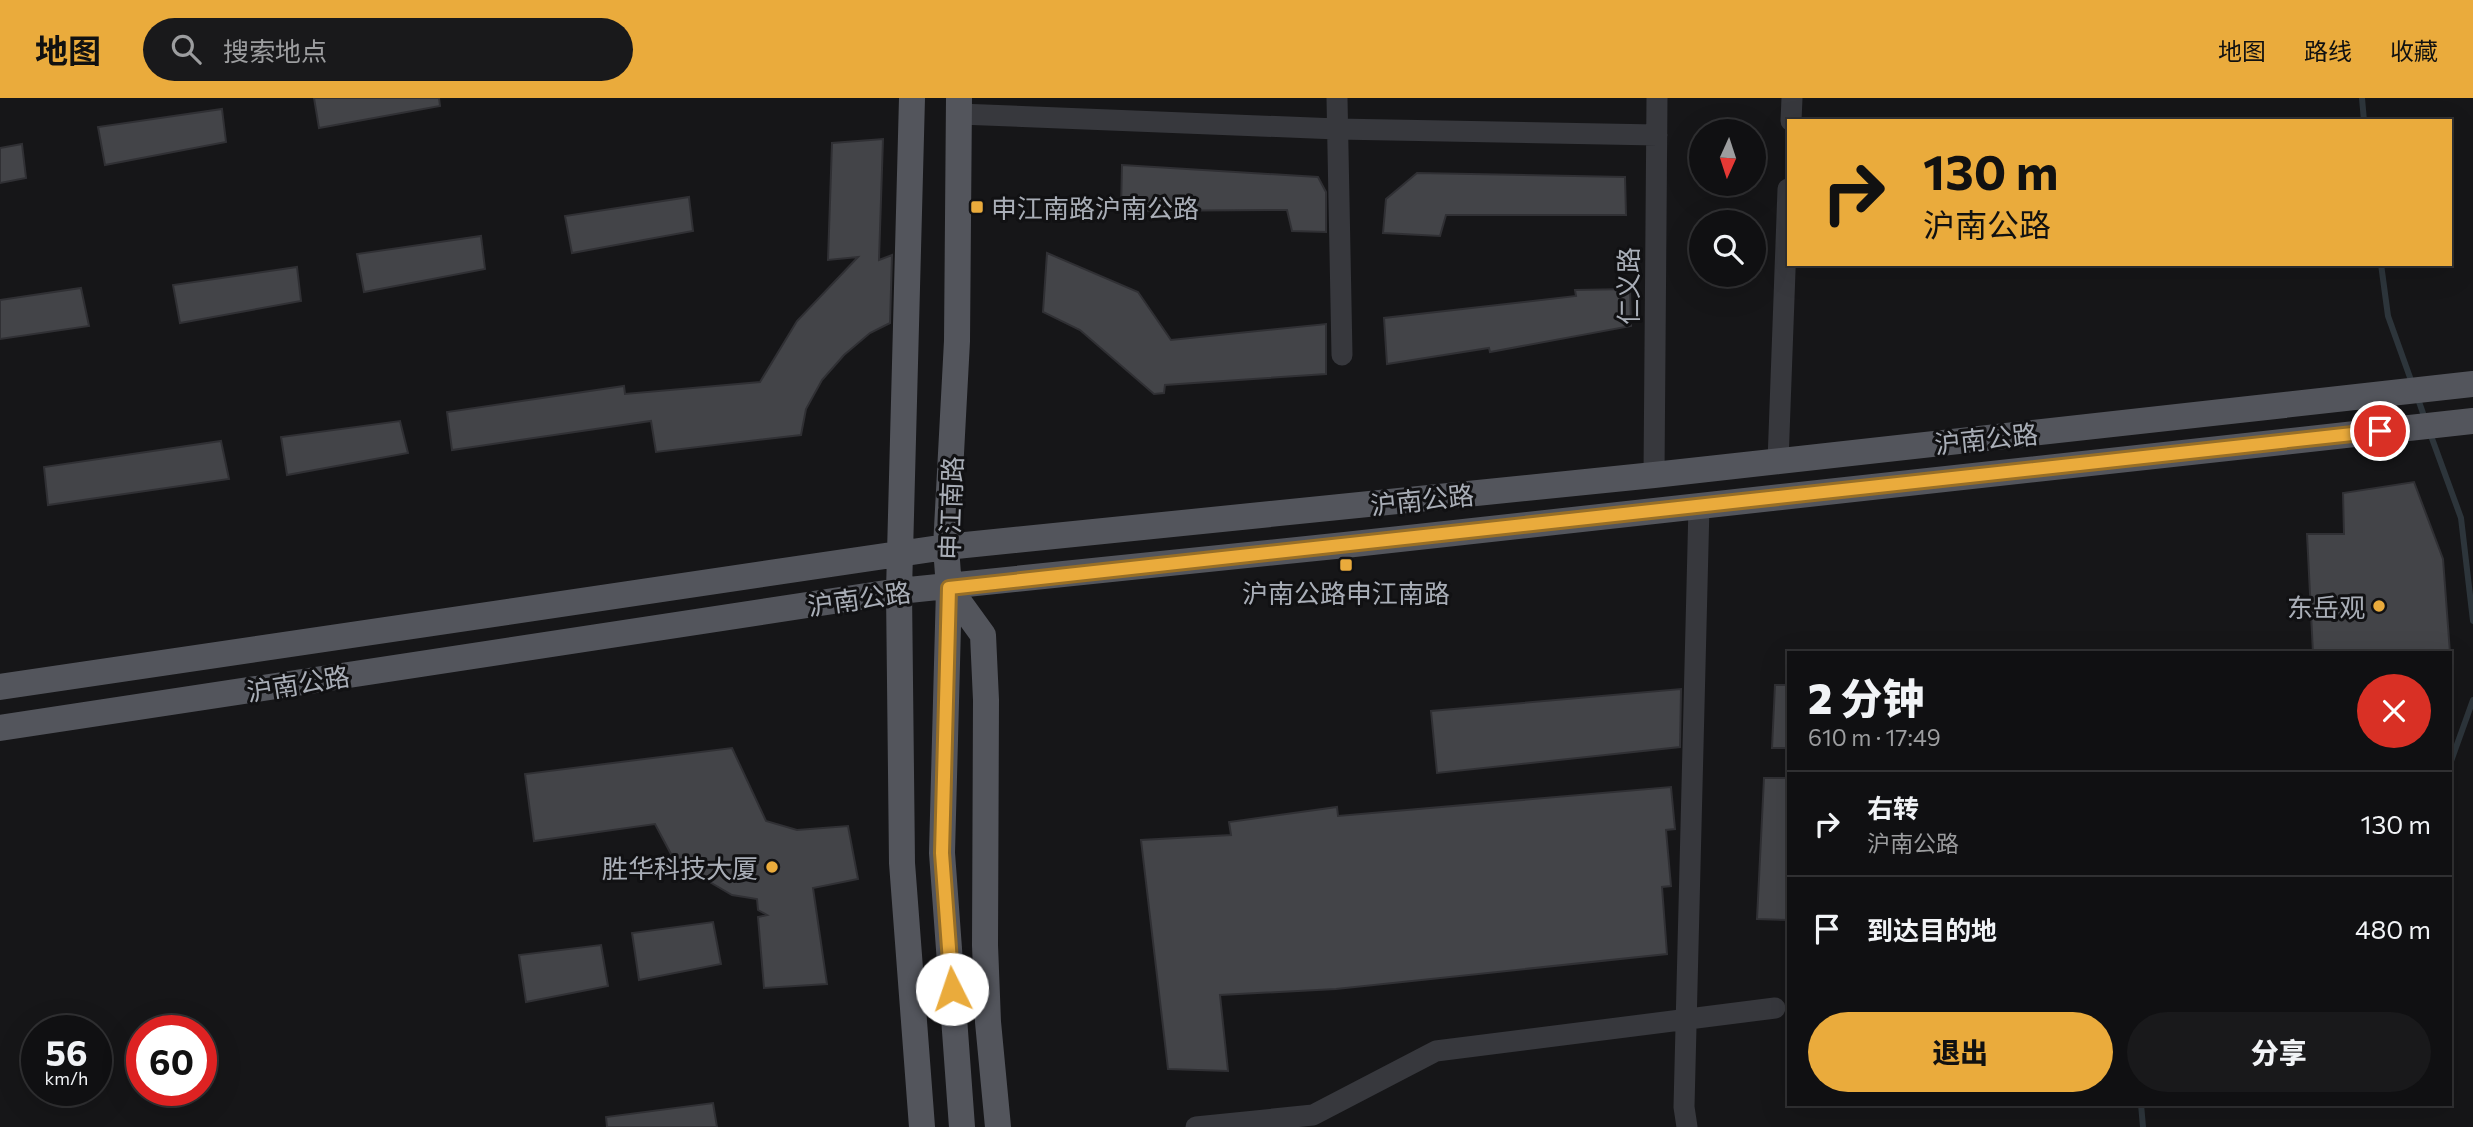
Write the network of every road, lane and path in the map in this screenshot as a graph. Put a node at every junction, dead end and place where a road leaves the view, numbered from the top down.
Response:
1 (912, 98) edge
2 (1337, 98) edge
3 (1657, 98) edge
4 (1792, 98) edge
5 (959, 106) edge
6 (1791, 119) edge
7 (1337, 129) junction
8 (1657, 135) junction
9 (1787, 215) edge
10 (1342, 355) dead end
11 (2464, 384) edge
12 (2470, 421) edge
13 (1778, 462) junction
14 (1654, 475) junction
15 (1699, 506) junction
16 (946, 547) junction
17 (900, 554) junction
18 (949, 588) junction
19 (899, 591) junction
20 (0, 687) edge
21 (0, 728) edge
22 (985, 945) junction
23 (1775, 1008) dead end
24 (1686, 1019) junction
25 (919, 1121) edge
26 (962, 1126) edge
27 (998, 1127) edge
28 (1196, 1127) edge
29 (1687, 1127) edge

1 - 17 main road, 申江南路
2 - 7 street
3 - 8 street, 仁义路
4 - 6 street
5 - 7 street
5 - 16 main road, 申江南路
7 - 8 street
7 - 10 street
8 - 14 street, 仁义路
9 - 13 street
11 - 13 main road, 沪南公路
12 - 15 main road, 沪南公路
13 - 14 main road, 沪南公路
14 - 16 main road, 沪南公路
15 - 18 main road, 沪南公路
15 - 24 street
16 - 17 main road, 沪南公路
16 - 18 main road, 申江南路
17 - 19 main road, 申江南路
17 - 20 main road, 沪南公路
18 - 19 main road, 沪南公路
18 - 22 main road
18 - 26 main road, 申江南路
19 - 21 main road, 沪南公路
19 - 25 main road, 申江南路
22 - 26 main road
22 - 27 main road
23 - 24 street
24 - 28 street
24 - 29 street

